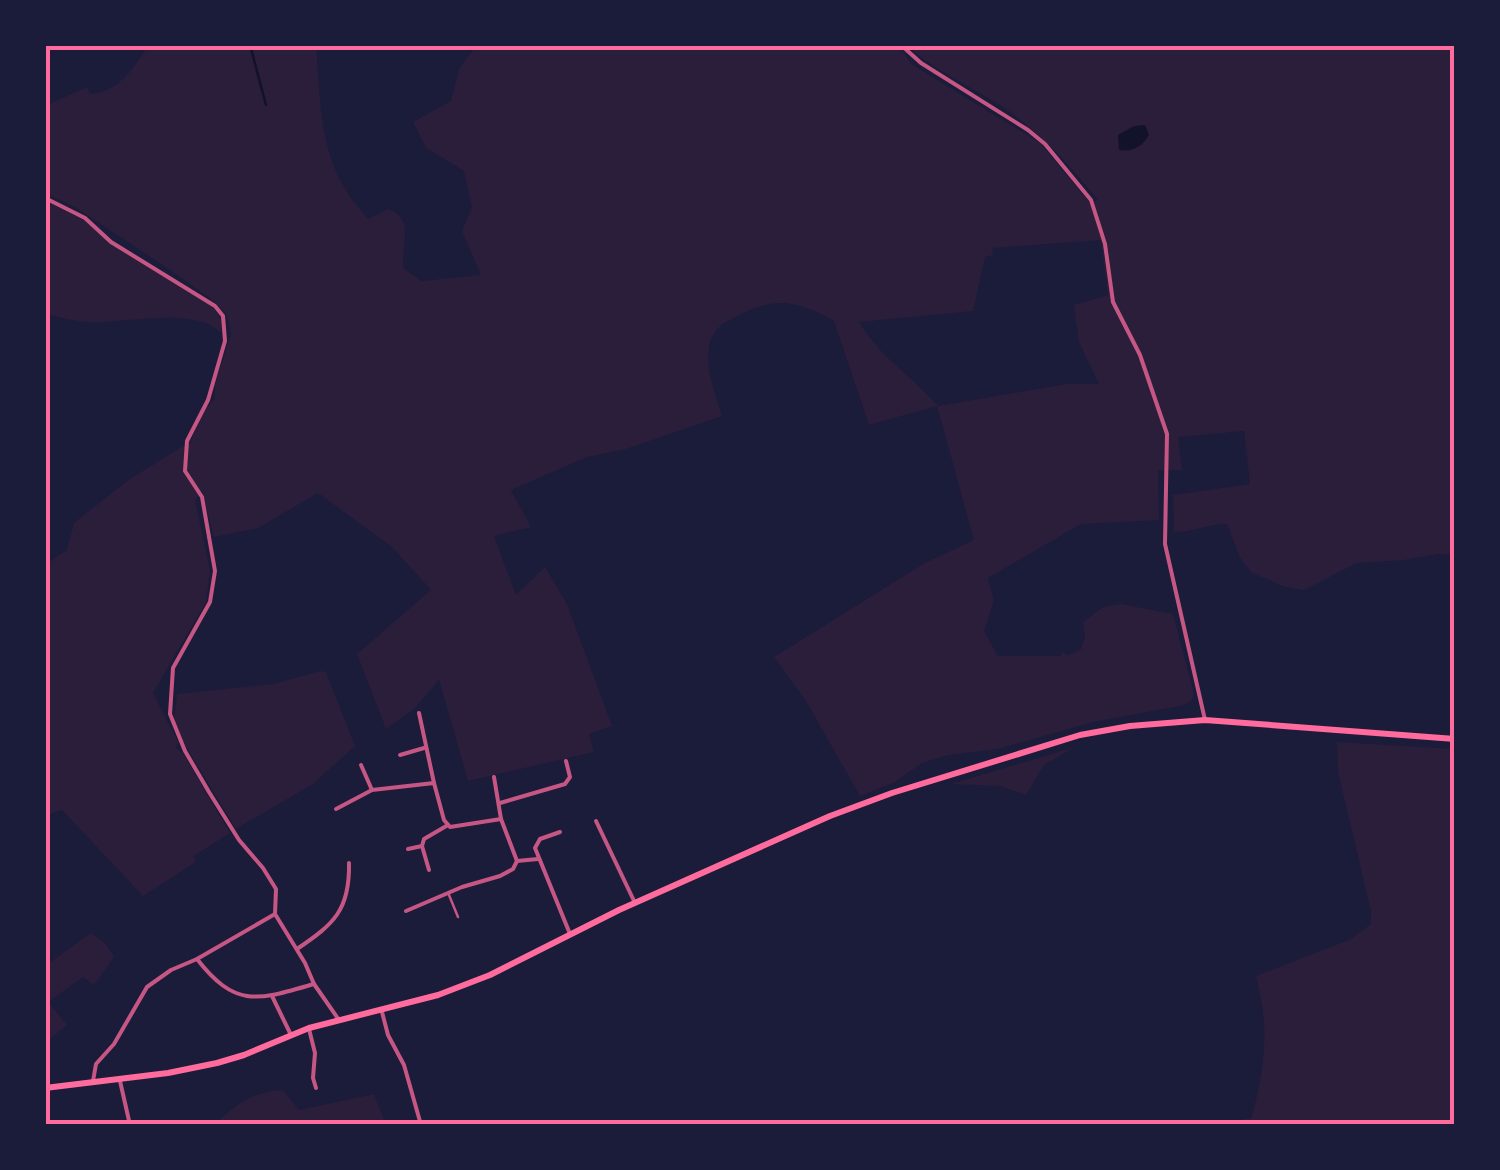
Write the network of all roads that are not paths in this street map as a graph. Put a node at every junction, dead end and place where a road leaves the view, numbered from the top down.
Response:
1 (902, 45) edge
2 (45, 198) edge
3 (418, 714) dead end
4 (1204, 720) junction
5 (1455, 739) edge
6 (424, 748) junction
7 (400, 756) dead end
8 (566, 762) dead end
9 (361, 765) dead end
10 (494, 777) dead end
11 (434, 783) junction
12 (372, 790) junction
13 (500, 804) junction
14 (336, 809) dead end
15 (500, 819) junction
16 (596, 821) dead end
17 (448, 825) junction
18 (560, 832) dead end
19 (422, 846) junction
20 (408, 850) dead end
21 (538, 859) junction
22 (517, 862) junction
23 (349, 863) dead end
24 (428, 870) dead end
25 (448, 893) junction
26 (635, 903) junction
27 (406, 910) dead end
28 (275, 914) junction
29 (458, 917) dead end
30 (570, 934) junction
31 (296, 950) junction
32 (197, 959) junction
33 (314, 984) junction
34 (272, 996) junction
35 (382, 1011) junction
36 (339, 1020) junction
37 (308, 1028) junction
38 (291, 1035) junction
39 (119, 1078) junction
40 (93, 1081) junction
41 (45, 1088) edge
42 (316, 1088) dead end
43 (130, 1125) edge
44 (421, 1125) edge

1 - 4 street
2 - 28 street
3 - 6 street
4 - 5 main road
4 - 26 main road
6 - 7 street
6 - 11 street
8 - 13 street
9 - 12 street
10 - 13 street
11 - 12 street
11 - 17 street
12 - 14 street
13 - 15 street
15 - 17 street
15 - 22 street
16 - 26 street
17 - 19 street
18 - 21 street
19 - 20 street
19 - 24 street
21 - 22 street
21 - 30 street
22 - 25 street
23 - 31 street
25 - 27 street
25 - 29 lane
26 - 30 main road
28 - 31 street
28 - 32 street
30 - 35 main road
31 - 33 street
32 - 34 street
32 - 40 street
33 - 34 street
33 - 36 street
34 - 38 street
35 - 36 main road
35 - 44 street
36 - 37 main road
37 - 38 main road
37 - 42 street
38 - 39 main road
39 - 40 main road
39 - 43 street
40 - 41 main road

